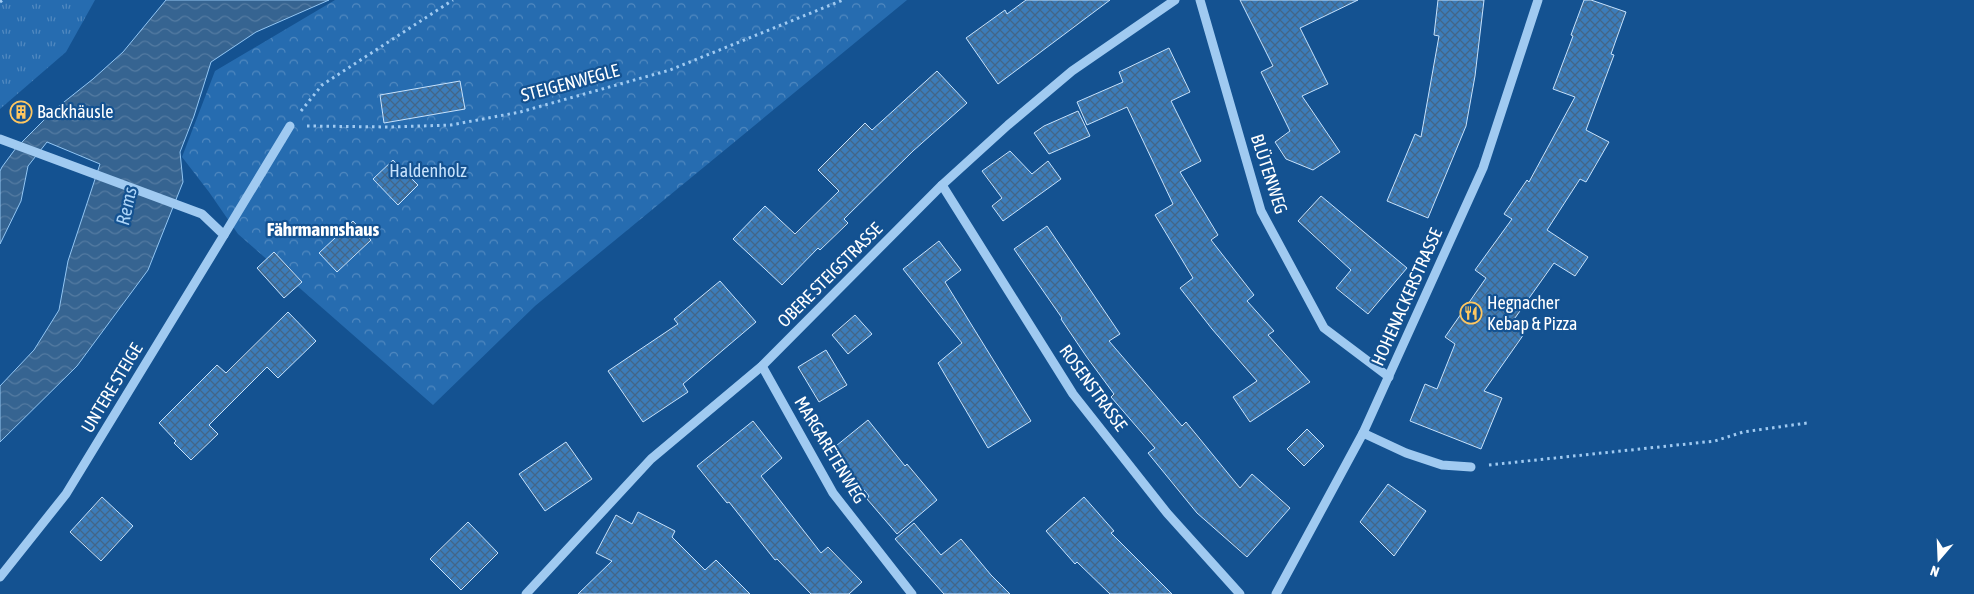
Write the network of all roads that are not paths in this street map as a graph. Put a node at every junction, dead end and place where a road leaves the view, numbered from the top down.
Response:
1 (1175, 0) edge
2 (1200, 0) edge
3 (1538, 0) edge
4 (290, 126) road end
5 (4, 140) edge
6 (942, 185) junction
7 (224, 235) junction
8 (762, 366) junction
9 (1389, 377) junction
10 (1363, 433) junction
11 (1471, 467) road end
12 (0, 577) edge
13 (526, 594) edge
14 (912, 594) edge
15 (1240, 594) edge
16 (1276, 594) edge

1 - 6 street, OBERE STEIGSTRASSE
2 - 9 street, BLÜTENWEG
3 - 9 street, HOHENACKERSTRASSE
4 - 7 street, UNTERE STEIGE
5 - 7 street
6 - 8 street, OBERE STEIGSTRASSE
6 - 15 street, ROSENSTRASSE
7 - 12 street, UNTERE STEIGE
8 - 13 street, OBERE STEIGSTRASSE
8 - 14 street, MARGARETENWEG
9 - 10 street, HOHENACKERSTRASSE
10 - 11 street
10 - 16 street, HOHENACKERSTRASSE

